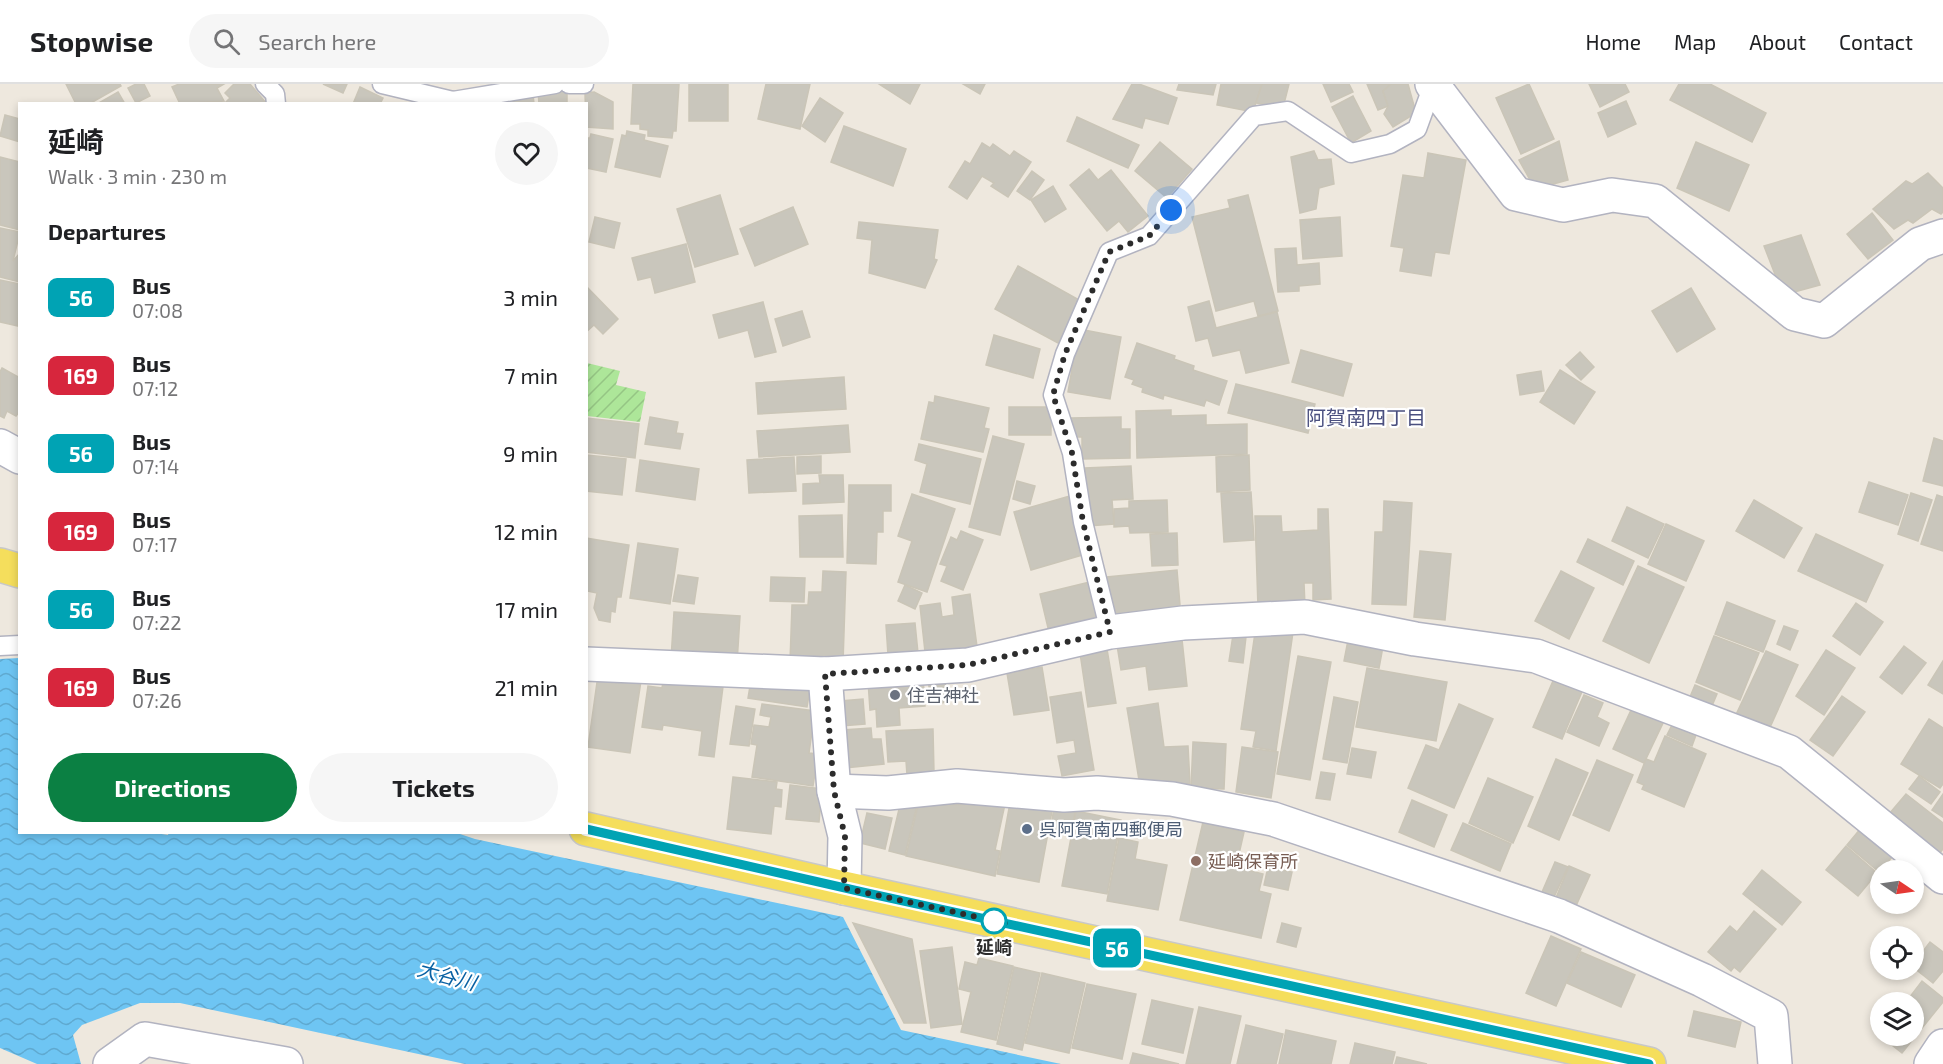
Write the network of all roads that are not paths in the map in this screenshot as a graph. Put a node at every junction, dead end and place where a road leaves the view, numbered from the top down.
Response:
1 (265, 84) edge
2 (382, 84) edge
3 (555, 84) edge
4 (569, 84) edge
5 (584, 84) edge
6 (1433, 84) edge
7 (276, 102) edge
8 (453, 102) edge
9 (1943, 236) edge
10 (0, 446) edge
11 (18, 456) edge
12 (0, 565) edge
13 (18, 570) edge
14 (1110, 632) junction
15 (18, 645) edge
16 (0, 646) edge
17 (588, 664) edge
18 (825, 674) junction
19 (834, 791) junction
20 (588, 829) edge
21 (1943, 877) edge
22 (844, 888) junction
23 (1943, 1046) edge
24 (110, 1064) edge
25 (284, 1064) edge
26 (1649, 1064) edge
27 (1774, 1064) edge
28 (1931, 1064) edge

1 - 7 lane
2 - 8 lane
3 - 8 lane
4 - 5 lane
6 - 9 street
6 - 14 lane
10 - 11 street
12 - 13 main road
14 - 18 street
14 - 21 street
15 - 16 lane
17 - 18 street
18 - 19 street
19 - 22 street
19 - 27 street
20 - 22 main road
22 - 26 main road
23 - 28 street
24 - 25 street

